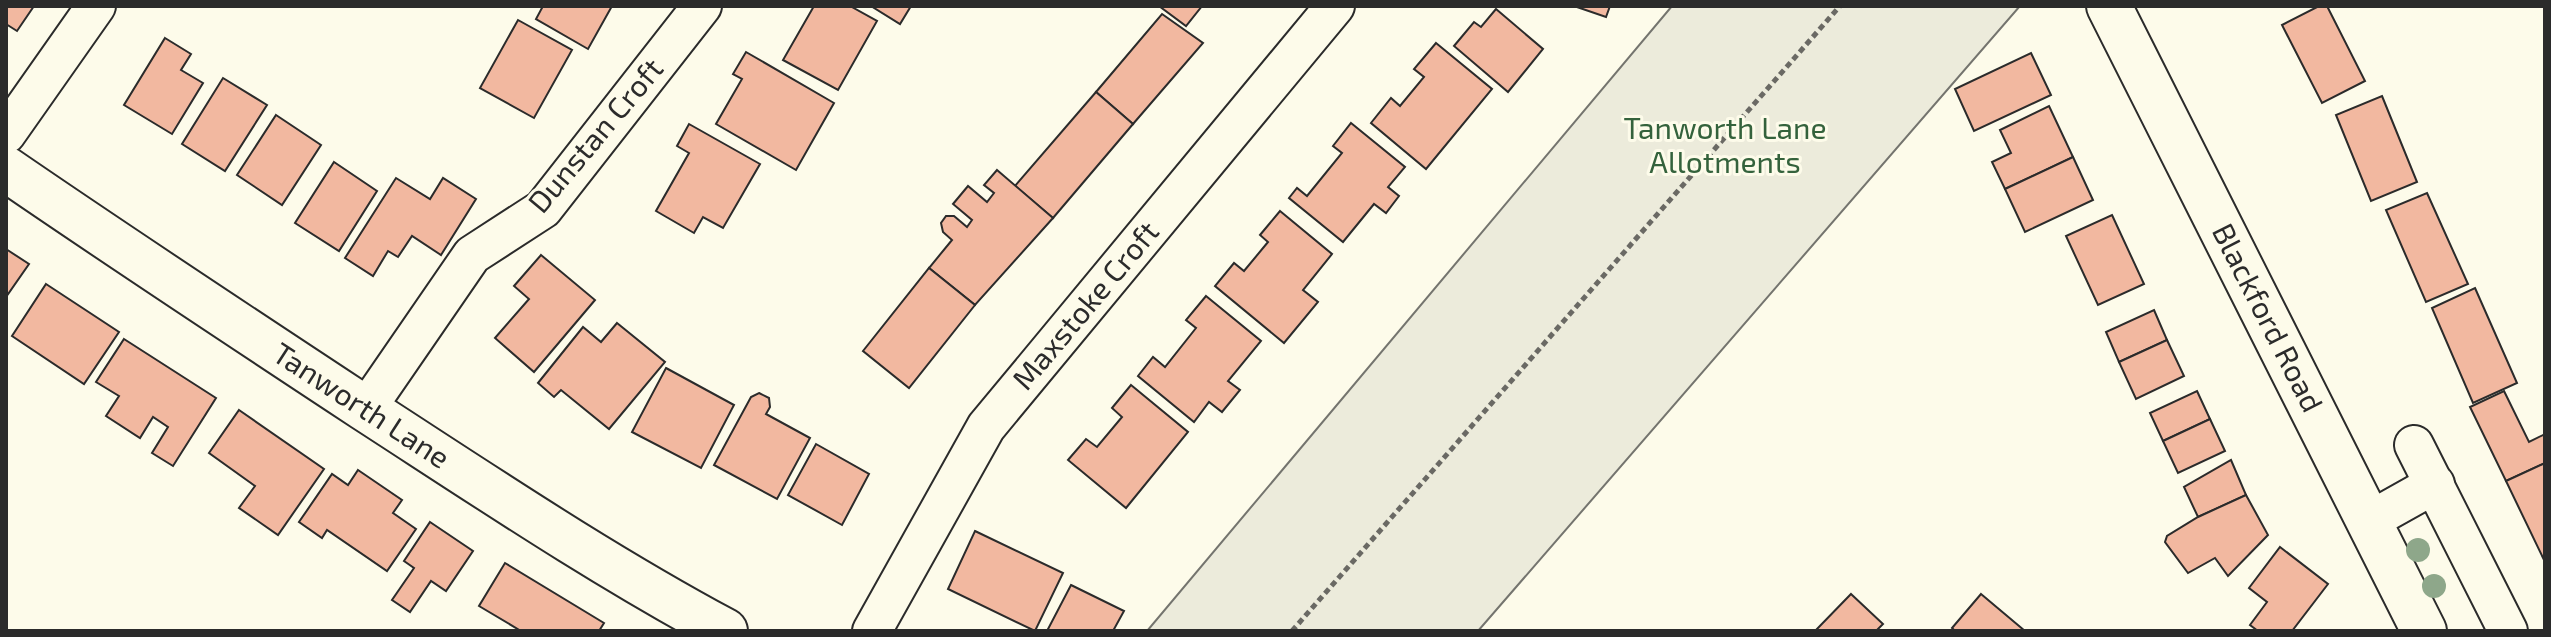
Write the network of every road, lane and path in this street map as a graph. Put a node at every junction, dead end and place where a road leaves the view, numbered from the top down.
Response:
1 (96, 6) edge
2 (702, 6) edge
3 (1335, 6) edge
4 (1840, 6) edge
5 (2109, 6) edge
6 (6, 134) edge
7 (6, 169) edge
8 (366, 409) junction
9 (2414, 445) dead end
10 (2435, 484) junction
11 (2369, 521) junction
12 (725, 631) edge
13 (872, 631) edge
14 (1292, 631) edge
15 (2424, 631) edge
16 (2508, 631) edge

1 - 6 street
2 - 8 street, Dunstan Croft
3 - 13 street, Maxstoke Croft
4 - 14 path
5 - 11 street, Blackford Road
7 - 8 street, Tanworth Lane
8 - 12 street, Tanworth Lane
9 - 10 street
10 - 11 street
10 - 16 street
11 - 15 street, Blackford Road

